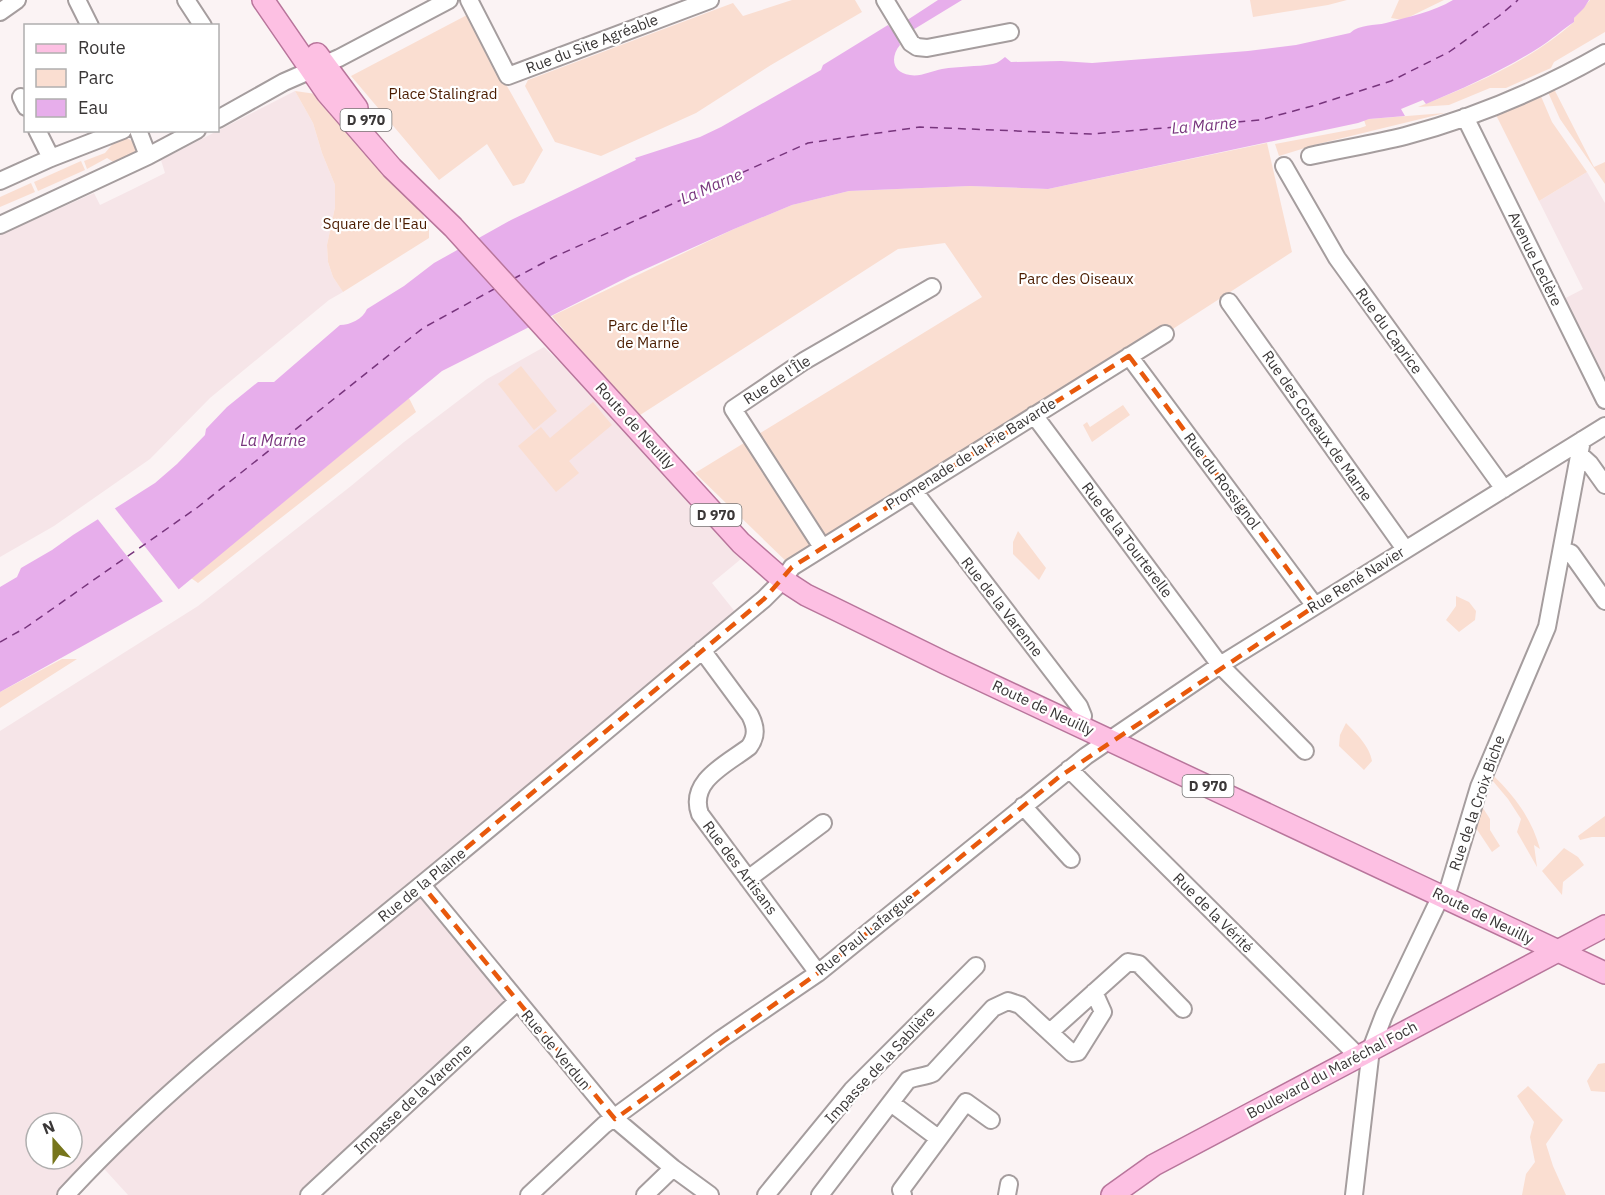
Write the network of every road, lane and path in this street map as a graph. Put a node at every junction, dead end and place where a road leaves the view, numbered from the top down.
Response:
1 (17, 0) edge
2 (77, 0) edge
3 (186, 0) edge
4 (263, 0) edge
5 (280, 0) edge
6 (449, 0) edge
7 (469, 0) edge
8 (710, 0) edge
9 (889, 7) edge
10 (0, 12) edge
11 (89, 24) edge
12 (202, 24) edge
13 (1010, 32) dead end
14 (1605, 53) edge
15 (317, 66) junction
16 (1465, 117) junction
17 (219, 118) edge
18 (38, 132) edge
19 (118, 132) edge
20 (139, 132) edge
21 (193, 132) edge
22 (148, 156) junction
23 (1310, 156) dead end
24 (51, 158) junction
25 (1284, 166) dead end
26 (0, 181) edge
27 (0, 225) edge
28 (932, 287) dead end
29 (1229, 302) dead end
30 (1165, 334) dead end
31 (1129, 356) junction
32 (1605, 400) edge
33 (1034, 415) junction
34 (1605, 426) edge
35 (1581, 447) junction
36 (1605, 485) edge
37 (1504, 489) junction
38 (914, 491) junction
39 (822, 547) junction
40 (1405, 549) junction
41 (1562, 550) junction
42 (783, 580) junction
43 (1605, 601) edge
44 (1315, 606) junction
45 (702, 650) junction
46 (1220, 665) junction
47 (1080, 725) junction
48 (1110, 740) junction
49 (1305, 751) dead end
50 (1069, 769) junction
51 (1023, 806) junction
52 (823, 824) dead end
53 (1071, 859) dead end
54 (748, 879) junction
55 (422, 885) junction
56 (1442, 896) junction
57 (1605, 926) edge
58 (1557, 951) junction
59 (976, 966) dead end
60 (818, 973) junction
61 (1605, 973) edge
62 (1094, 992) junction
63 (517, 1002) junction
64 (1183, 1009) dead end
65 (1050, 1032) junction
66 (1364, 1052) junction
67 (891, 1103) junction
68 (615, 1119) junction
69 (991, 1120) dead end
70 (939, 1138) junction
71 (674, 1168) junction
72 (66, 1195) edge
73 (309, 1195) edge
74 (528, 1195) edge
75 (645, 1195) edge
76 (710, 1195) edge
77 (766, 1195) edge
78 (820, 1195) edge
79 (903, 1195) edge
80 (1112, 1195) edge
81 (1354, 1195) edge

1 - 10 street
2 - 11 street
3 - 12 street
4 - 15 main road, D 970
5 - 15 main road, D 970
6 - 15 street
7 - 8 street, Rue du Site Agréable
9 - 13 street
14 - 16 street
15 - 17 street
15 - 42 main road, Route de Neuilly / D 970
16 - 23 street
16 - 32 street, Avenue Leclère
18 - 24 street
19 - 24 street
20 - 22 street
21 - 22 street
22 - 27 street
24 - 26 street
25 - 37 street, Rue du Caprice
28 - 39 street, Rue de l'Île
29 - 40 street, Rue des Coteaux de Marne
30 - 31 street, Promenade de la Pie Bavarde
31 - 33 street, Promenade de la Pie Bavarde
31 - 44 street, Rue du Rossignol
33 - 38 street, Promenade de la Pie Bavarde
33 - 46 street, Rue de la Tourterelle
34 - 35 street, Rue René Navier
35 - 36 street
35 - 37 street, Rue René Navier
35 - 41 street, Rue de la Croix Biche
37 - 40 street, Rue René Navier
38 - 39 street, Promenade de la Pie Bavarde
38 - 47 street, Rue de la Varenne
39 - 42 street, Promenade de la Pie Bavarde
40 - 44 street, Rue René Navier
41 - 43 street
41 - 56 street, Rue de la Croix Biche
42 - 45 street, Rue de la Plaine
42 - 47 main road, Route de Neuilly / D 970
44 - 46 street, Rue René Navier
45 - 54 street, Rue des Artisans
45 - 55 street, Rue de la Plaine
46 - 48 street, Rue René Navier
46 - 49 street, Rue de la Tourterelle
47 - 48 main road, Route de Neuilly / D 970
48 - 50 street, Rue Paul Lafargue
48 - 56 main road, Route de Neuilly / D 970
50 - 51 street, Rue Paul Lafargue
50 - 66 street, Rue de la Vérité
51 - 53 street
51 - 60 street, Rue Paul Lafargue
52 - 54 street
54 - 60 street, Rue des Artisans
55 - 63 street, Rue de Verdun
55 - 72 street, Rue de la Plaine
56 - 58 main road, Route de Neuilly / D 970
56 - 66 street, Rue de la Croix Biche
57 - 58 main road, Boulevard du Maréchal Foch
58 - 61 main road, Route de Neuilly / D 970
58 - 66 main road, Boulevard du Maréchal Foch
59 - 77 street, Impasse de la Sablière
60 - 68 street, Rue Paul Lafargue
62 - 64 street
62 - 65 street
62 - 65 street
63 - 68 street, Rue de Verdun
63 - 73 street, Impasse de la Varenne
65 - 67 street
66 - 80 main road, Boulevard du Maréchal Foch
66 - 81 street, Rue de la Croix Biche
67 - 70 street
67 - 78 street
68 - 71 street, Rue de Verdun
68 - 74 street, Rue Paul Lafargue
69 - 70 street
70 - 79 street
71 - 75 street
71 - 76 street, Rue de Verdun

